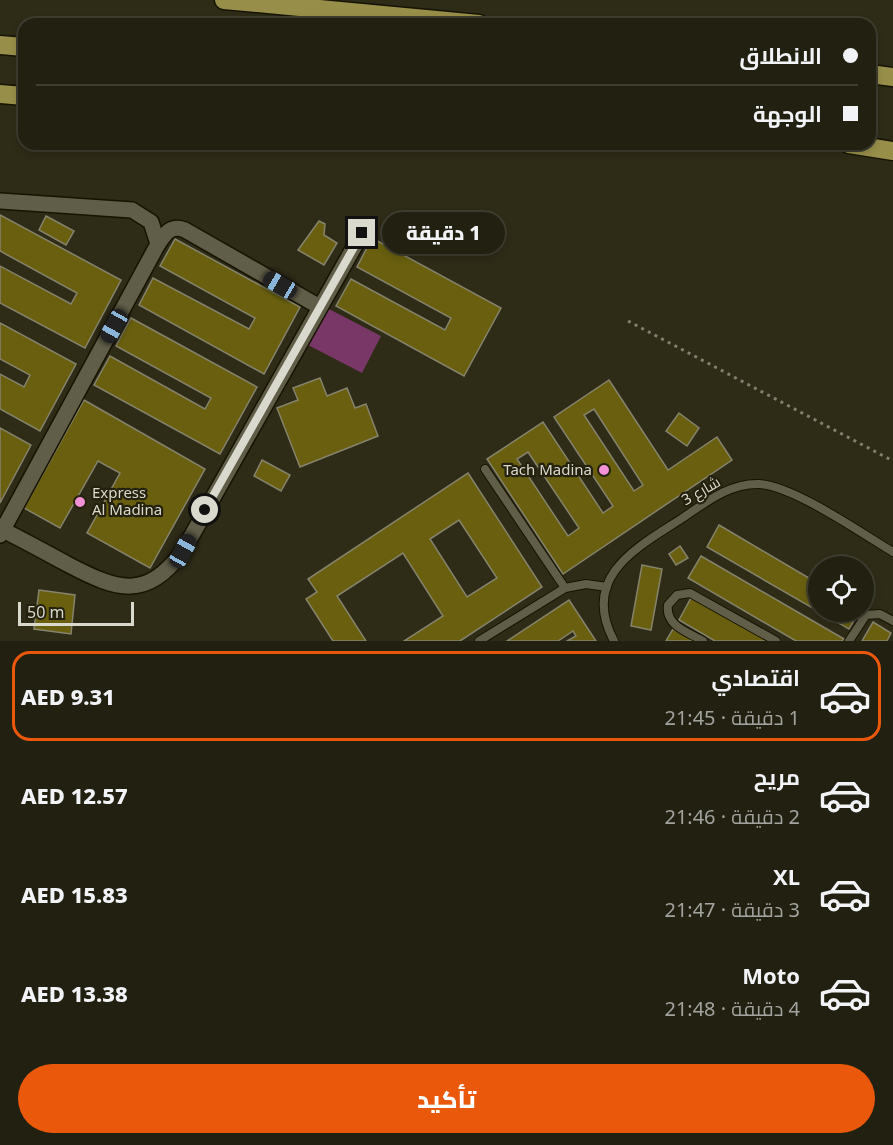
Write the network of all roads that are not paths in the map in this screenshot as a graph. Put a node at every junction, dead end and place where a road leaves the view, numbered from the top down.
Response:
1 (234, 0) edge
2 (418, 18) edge
3 (0, 45) edge
4 (18, 46) edge
5 (876, 75) edge
6 (893, 77) edge
7 (0, 94) edge
8 (18, 96) edge
9 (876, 148) edge
10 (893, 151) edge
11 (0, 201) edge
12 (362, 233) dead end
13 (158, 244) junction
14 (318, 306) junction
15 (485, 469) dead end
16 (2, 532) edge
17 (893, 552) edge
18 (607, 587) junction
19 (565, 588) junction
20 (893, 621) edge
21 (479, 641) edge
22 (614, 641) edge
23 (703, 641) edge
24 (776, 641) edge
25 (849, 641) edge

1 - 2 highway
3 - 4 highway
5 - 6 highway
7 - 8 highway
9 - 10 highway
11 - 13 street
12 - 14 street
13 - 14 street
13 - 16 street
14 - 16 street
15 - 19 lane
17 - 18 lane, شارع 3
18 - 19 lane
18 - 22 lane
19 - 21 lane
20 - 25 lane
23 - 24 lane

